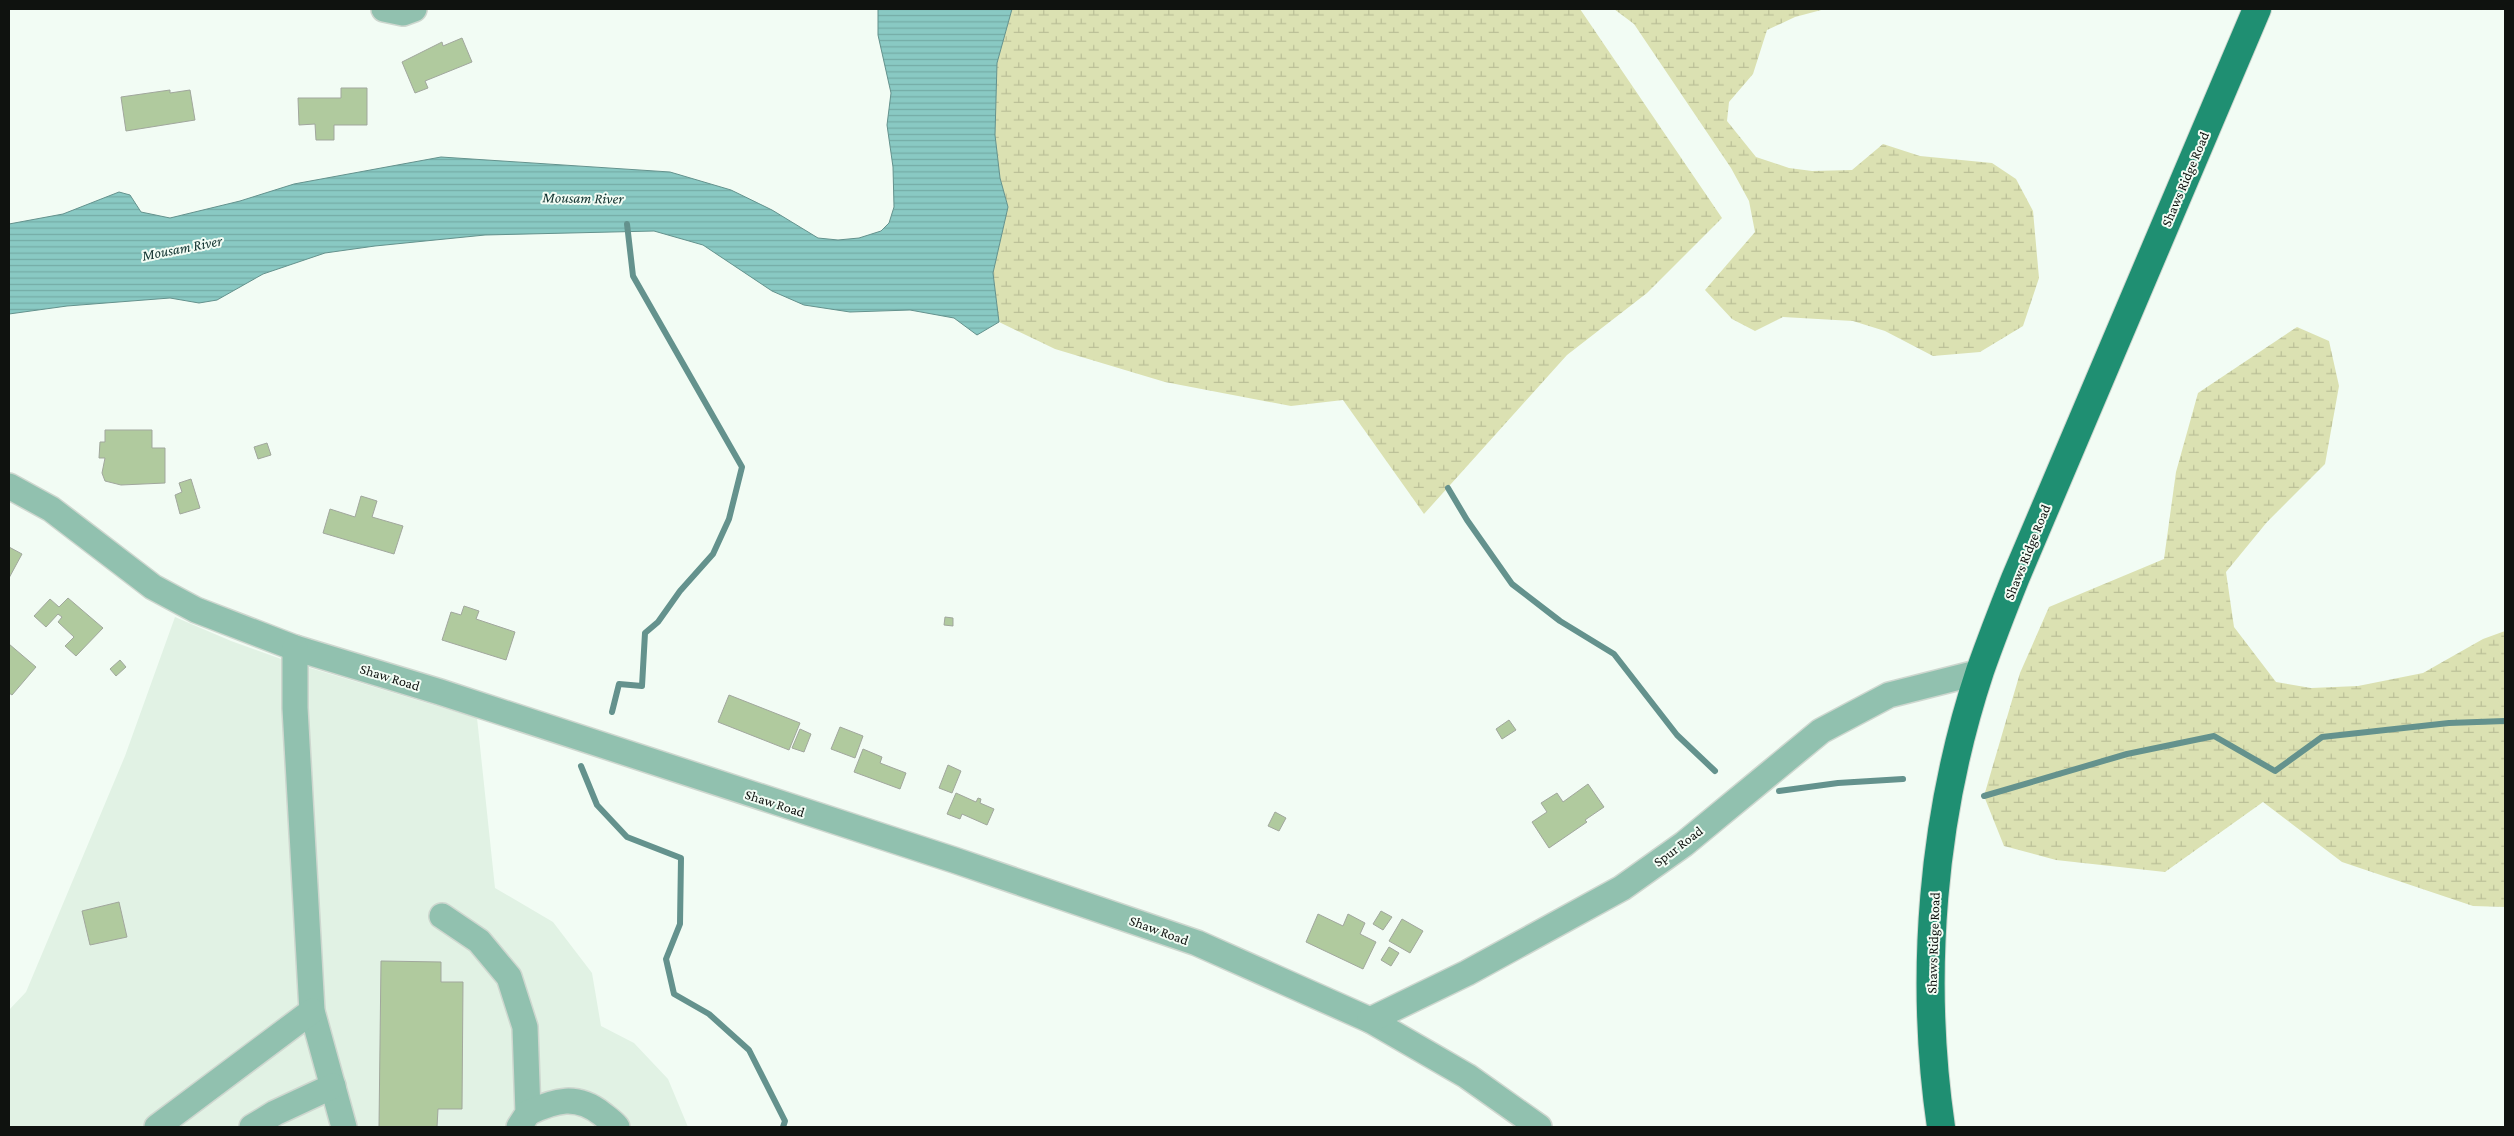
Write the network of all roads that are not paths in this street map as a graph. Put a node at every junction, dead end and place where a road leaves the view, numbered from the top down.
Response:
1 (384, 9) edge
2 (414, 9) edge
3 (2257, 9) edge
4 (9, 486) edge
5 (295, 648) junction
6 (1980, 672) junction
7 (442, 916) dead end
8 (312, 1012) junction
9 (1370, 1020) junction
10 (332, 1086) junction
11 (524, 1120) edge
12 (158, 1127) edge
13 (252, 1127) edge
14 (344, 1127) edge
15 (616, 1127) edge
16 (1540, 1127) edge
17 (1941, 1127) edge

1 - 2 street
3 - 6 main road, Shaws Ridge Road
4 - 5 street, Shaw Road
5 - 8 street
5 - 9 street, Shaw Road
6 - 9 street, Spur Road
6 - 17 main road, Shaws Ridge Road
7 - 11 street
8 - 10 street
8 - 12 street
9 - 16 street, Shaw Road
10 - 13 street
10 - 14 street
11 - 15 street

